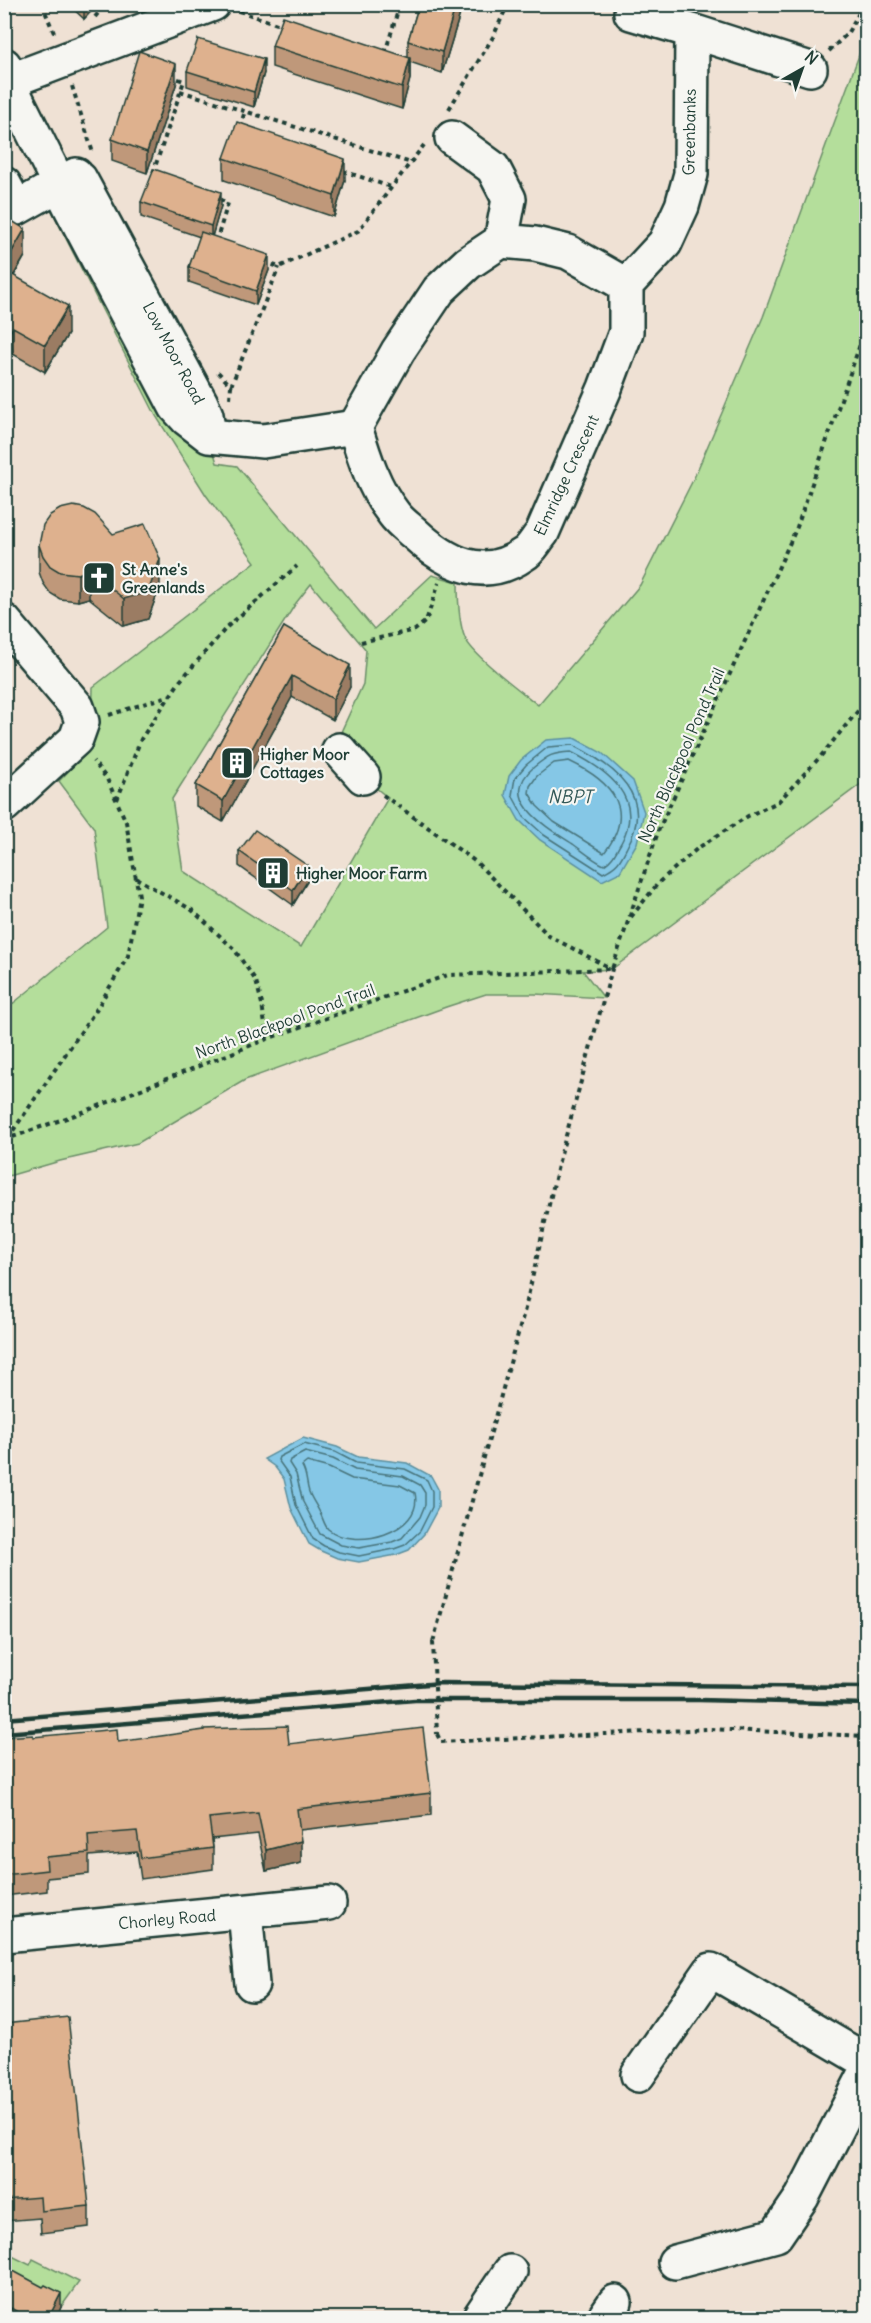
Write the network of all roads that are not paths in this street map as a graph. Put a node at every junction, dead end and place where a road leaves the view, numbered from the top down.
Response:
1 (222, 6) edge
2 (631, 13) dead end
3 (692, 31) junction
4 (810, 69) road end
5 (9, 88) edge
6 (443, 129) road end
7 (67, 180) junction
8 (4, 184) edge
9 (501, 241) junction
10 (626, 285) junction
11 (355, 427) junction
12 (4, 621) edge
13 (339, 750) dead end
14 (363, 777) road end
15 (4, 805) edge
16 (329, 1903) dead end
17 (246, 1912) junction
18 (4, 1935) edge
19 (252, 1984) dead end
20 (867, 2061) edge
21 (867, 2073) edge
22 (638, 2075) dead end
23 (675, 2262) dead end
24 (510, 2272) dead end
25 (479, 2319) edge

1 - 5 street
2 - 3 street
3 - 4 street
3 - 10 street, Greenbanks
5 - 7 street, Low Moor Road
6 - 9 street
7 - 8 street
7 - 11 street, Low Moor Road
9 - 10 street
9 - 11 street
10 - 11 street, Elmridge Crescent
12 - 15 street
13 - 14 street
16 - 17 street, Chorley Road
17 - 18 street, Chorley Road
17 - 19 street
20 - 22 street
21 - 23 street
24 - 25 street

